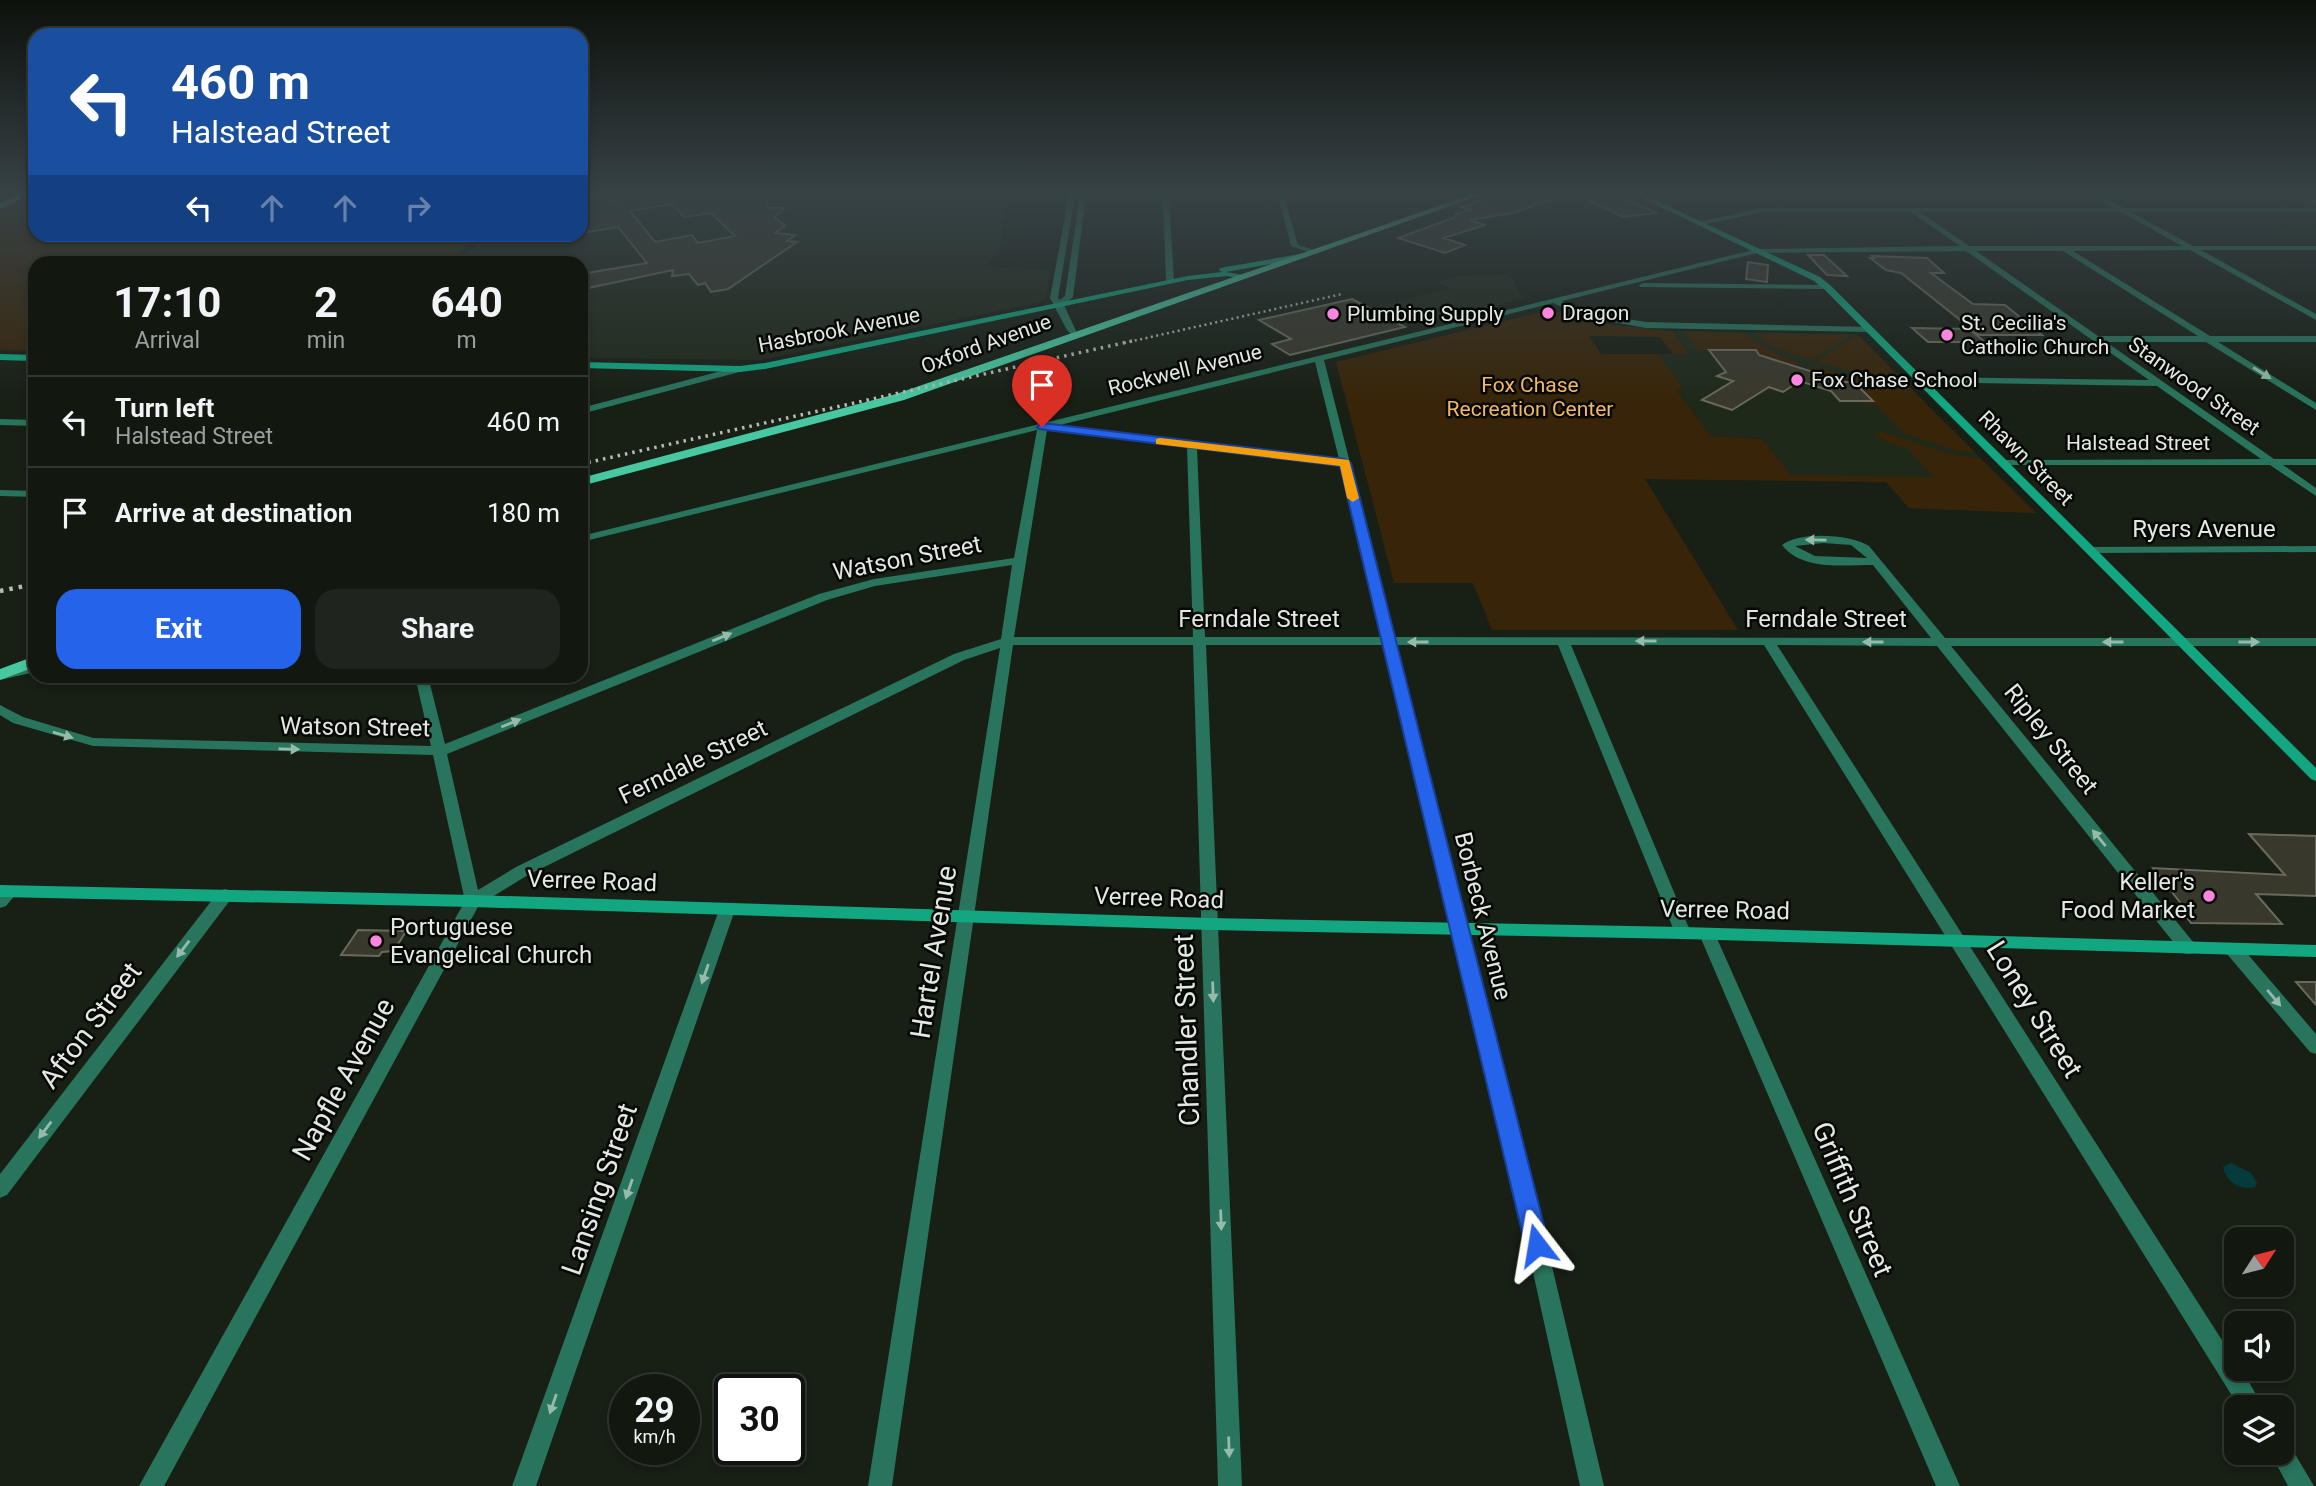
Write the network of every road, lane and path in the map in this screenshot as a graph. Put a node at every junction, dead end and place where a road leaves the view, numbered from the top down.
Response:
1 (1060, 264) edge
2 (1073, 264) edge
3 (1169, 264) edge
4 (1258, 264) edge
5 (1276, 264) edge
6 (1703, 264) edge
7 (1786, 264) edge
8 (1991, 264) edge
9 (2089, 264) edge
10 (2222, 264) edge
11 (1240, 277) junction
12 (1188, 278) junction
13 (1170, 282) junction
14 (1623, 284) junction
15 (1827, 287) junction
16 (1554, 301) junction
17 (1060, 304) junction
18 (2316, 317) edge
19 (1869, 329) junction
20 (1074, 335) junction
21 (2096, 339) junction
22 (2208, 339) junction
23 (2316, 339) edge
24 (0, 357) edge
25 (28, 358) edge
26 (1319, 359) junction
27 (588, 365) edge
28 (740, 369) junction
29 (1919, 380) junction
30 (2159, 383) junction
31 (2316, 407) edge
32 (588, 409) edge
33 (0, 422) edge
34 (28, 423) edge
35 (1042, 427) junction
36 (1192, 446) junction
37 (2272, 462) junction
38 (2316, 462) edge
39 (1345, 463) junction
40 (2003, 463) junction
41 (588, 480) edge
42 (0, 493) edge
43 (2316, 493) edge
44 (28, 494) edge
45 (588, 537) edge
46 (2316, 549) edge
47 (2091, 550) junction
48 (1019, 561) junction
49 (1876, 561) junction
50 (1008, 641) junction
51 (1563, 641) junction
52 (1941, 641) junction
53 (1389, 642) junction
54 (2181, 642) junction
55 (2316, 642) edge
56 (1199, 643) junction
57 (1769, 643) junction
58 (28, 664) edge
59 (28, 669) edge
60 (0, 675) edge
61 (424, 683) edge
62 (0, 709) edge
63 (441, 751) junction
64 (2316, 776) edge
65 (3, 895) edge
66 (225, 895) junction
67 (473, 901) junction
68 (727, 910) junction
69 (967, 916) junction
70 (1211, 924) junction
71 (1459, 930) junction
72 (1683, 933) junction
73 (1707, 933) junction
74 (1957, 941) junction
75 (2188, 948) junction
76 (2233, 948) junction
77 (2316, 951) edge
78 (2316, 1047) edge
79 (0, 1189) edge
80 (2244, 1395) edge
81 (2289, 1465) edge
82 (150, 1486) edge
83 (524, 1486) edge
84 (880, 1486) edge
85 (1230, 1486) edge
86 (1592, 1486) edge
87 (1948, 1486) edge
88 (2302, 1486) edge

1 - 17 street
2 - 17 street
3 - 13 street
4 - 12 main road, Hasbrook Avenue
5 - 11 main road, Oxford Avenue
6 - 14 street, Rockwell Avenue
7 - 15 main road, Rhawn Street
8 - 21 street, Stanwood Street
9 - 22 street
10 - 18 street
11 - 12 main road, Hasbrook Avenue
11 - 20 main road, Oxford Avenue
12 - 13 main road, Hasbrook Avenue
13 - 17 main road, Hasbrook Avenue
14 - 15 street
14 - 16 street, Rockwell Avenue
15 - 19 main road, Rhawn Street
16 - 19 street
16 - 26 street, Rockwell Avenue
17 - 20 street
17 - 28 main road, Hasbrook Avenue
19 - 29 main road, Rhawn Street
20 - 41 main road, Oxford Avenue
21 - 22 street
21 - 30 street, Stanwood Street
22 - 23 street
22 -> 31 street
24 - 25 main road
26 - 35 street, Rockwell Avenue
26 - 39 street, Borbeck Avenue
27 - 28 main road
28 - 32 street, Hasbrook Avenue
29 - 30 street
29 - 40 main road, Rhawn Street
30 - 37 street, Stanwood Street
33 - 34 street
35 - 36 street
35 - 45 street, Rockwell Avenue
35 - 48 street, Hartel Avenue
36 - 39 street
36 - 56 street, Chandler Street
37 - 38 street, Halstead Street
37 - 40 street, Halstead Street
37 - 43 street, Stanwood Street
39 - 53 street, Borbeck Avenue
40 - 47 main road, Rhawn Street
42 - 44 street
46 - 47 street, Ryers Avenue
47 - 54 main road, Rhawn Street
48 - 50 street, Hartel Avenue
63 -> 48 street, Watson Street
49 -> 49 street, Ripley Street
49 - 52 street, Ripley Street
50 - 56 street, Ferndale Street
50 - 67 street, Ferndale Street
50 - 69 street, Hartel Avenue
51 -> 53 street, Ferndale Street
57 -> 51 street, Ferndale Street
51 - 72 street
54 -> 52 street, Ferndale Street
52 -> 57 street, Ferndale Street
75 -> 52 street, Ripley Street
53 - 56 street, Ferndale Street
53 - 71 street, Borbeck Avenue
54 -> 55 street, Ferndale Street
54 - 64 main road, Rhawn Street
56 - 70 street, Chandler Street
57 - 74 street, Loney Street
58 - 60 main road
59 - 60 street
61 - 63 street
62 -> 63 street, Watson Street
63 - 67 street
65 - 66 main road, Verree Road
66 - 67 main road, Verree Road
66 -> 79 street, Afton Street
67 - 68 main road, Verree Road
67 - 82 street, Napfle Avenue
68 - 69 main road, Verree Road
68 -> 83 street, Lansing Street
69 - 70 main road, Verree Road
69 - 84 street, Hartel Avenue
70 - 71 main road, Verree Road
70 -> 85 street, Chandler Street
71 - 72 main road, Verree Road
71 - 86 street, Borbeck Avenue
72 - 73 main road, Verree Road
73 - 74 main road, Verree Road
73 - 87 street, Griffith Street
74 - 75 main road, Verree Road
74 - 80 street, Loney Street
75 - 76 main road, Verree Road
76 - 77 main road, Verree Road
76 -> 78 street
81 - 88 street

